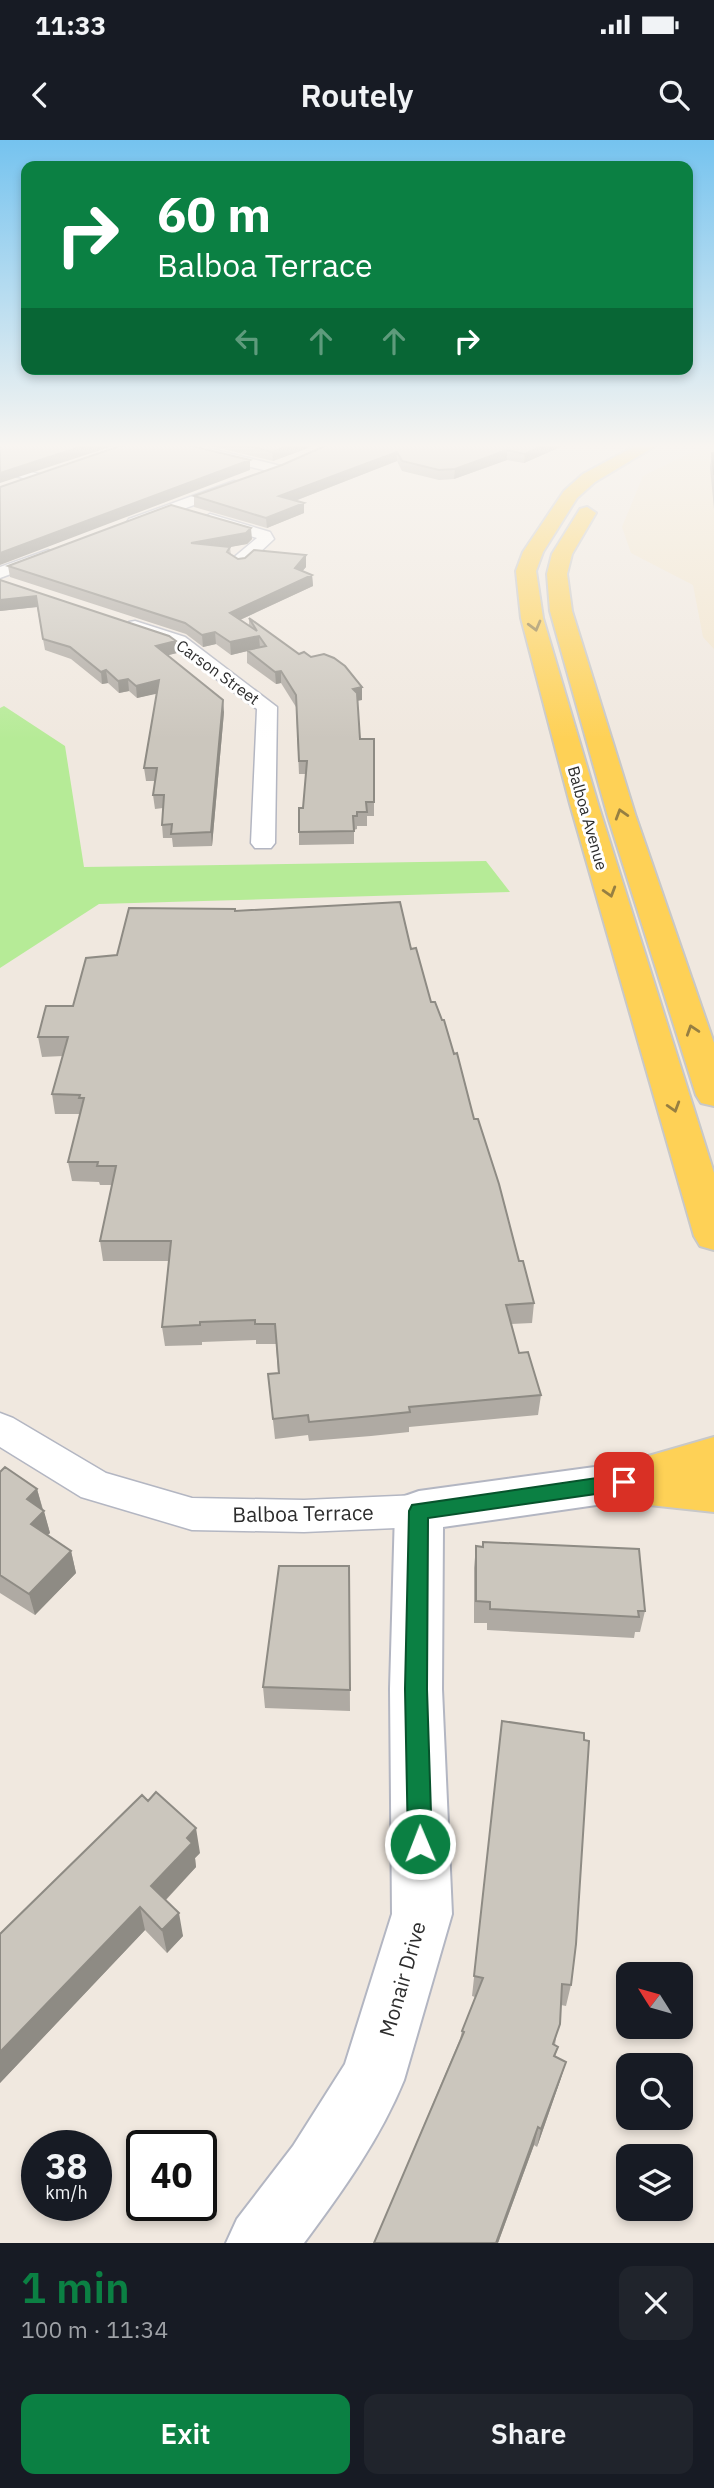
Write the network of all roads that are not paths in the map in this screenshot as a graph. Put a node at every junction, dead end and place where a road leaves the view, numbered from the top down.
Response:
1 (261, 543) edge
2 (539, 543) edge
3 (569, 543) edge
4 (61, 550) edge
5 (238, 563) edge
6 (4, 580) edge
7 (115, 620) edge
8 (263, 844) dead end
9 (714, 1095) edge
10 (714, 1236) edge
11 (0, 1428) edge
12 (714, 1456) edge
13 (624, 1482) junction
14 (714, 1493) edge
15 (419, 1511) junction
16 (261, 2243) edge

1 - 5 street
2 -> 10 main road, Balboa Avenue
9 -> 3 main road, Balboa Avenue
4 - 6 street
7 - 8 street, Carson Street
11 - 15 street, Balboa Terrace
12 - 13 main road
13 - 14 main road
13 - 15 street, Balboa Terrace
15 - 16 street, Monair Drive

